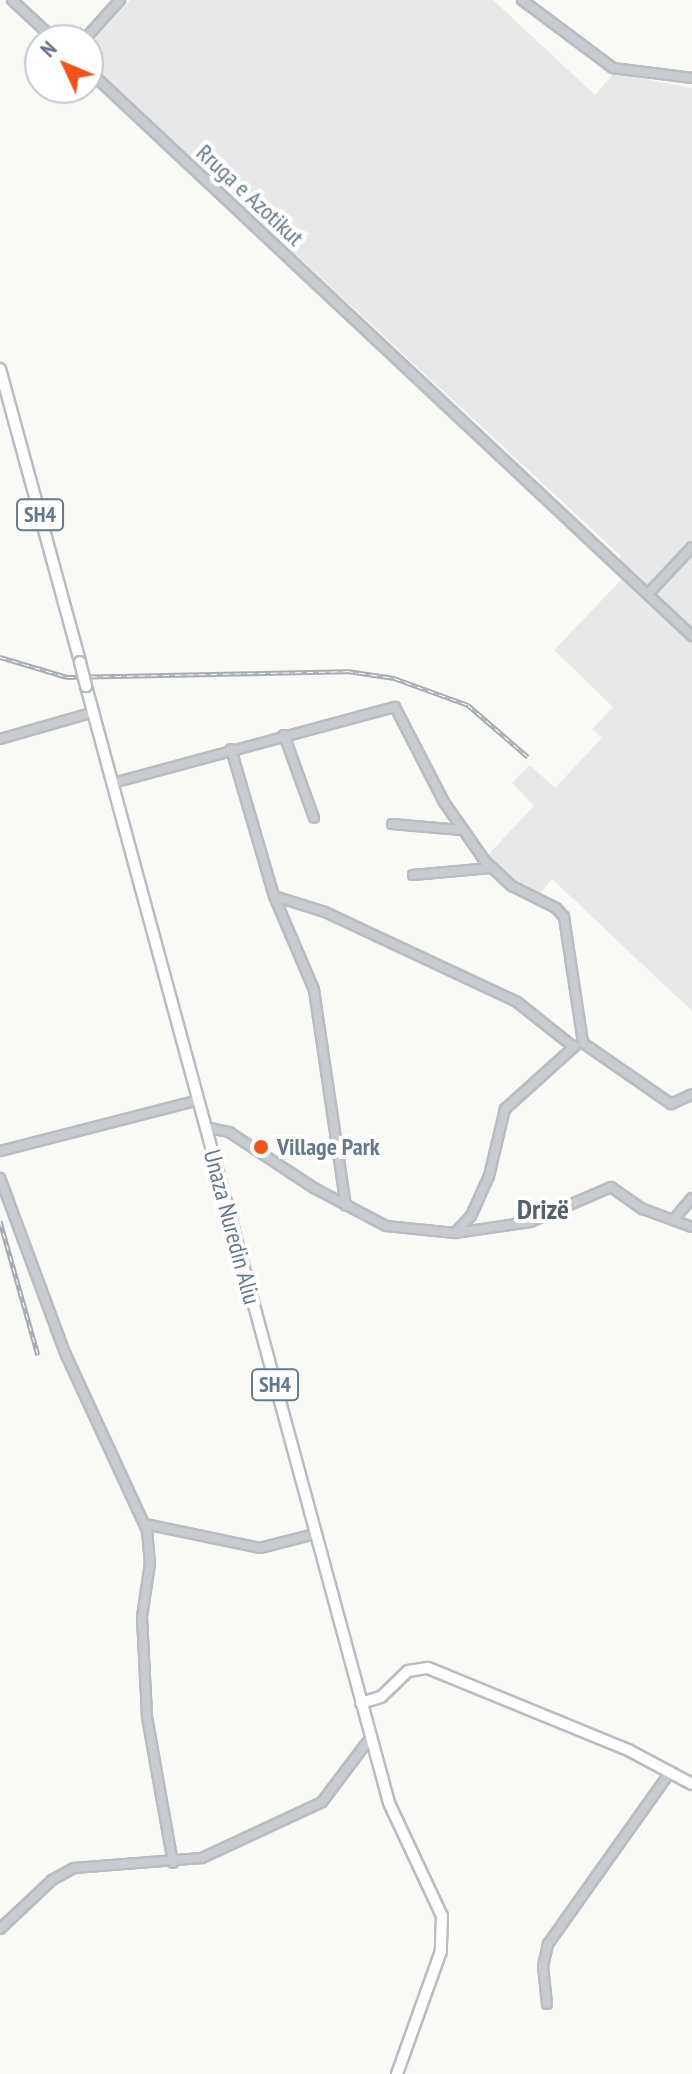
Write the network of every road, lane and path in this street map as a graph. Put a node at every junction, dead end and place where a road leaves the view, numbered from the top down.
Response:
1 (12, 0) edge
2 (120, 0) edge
3 (522, 0) edge
4 (38, 24) edge
5 (98, 24) edge
6 (692, 78) edge
7 (104, 85) edge
8 (0, 369) edge
9 (692, 547) edge
10 (648, 594) junction
11 (692, 636) edge
12 (94, 712) junction
13 (284, 735) junction
14 (0, 739) edge
15 (231, 749) junction
16 (113, 783) junction
17 (314, 818) dead end
18 (392, 824) dead end
19 (461, 830) junction
20 (491, 868) junction
21 (413, 875) dead end
22 (274, 896) junction
23 (583, 1043) junction
24 (571, 1045) junction
25 (692, 1094) edge
26 (198, 1100) junction
27 (205, 1127) junction
28 (0, 1151) edge
29 (0, 1178) edge
30 (692, 1198) edge
31 (346, 1206) junction
32 (675, 1218) junction
33 (692, 1227) edge
34 (455, 1233) junction
35 (145, 1524) junction
36 (315, 1534) junction
37 (361, 1703) junction
38 (371, 1737) junction
39 (671, 1771) junction
40 (692, 1784) edge
41 (173, 1863) junction
42 (0, 1929) edge
43 (547, 2004) dead end
44 (397, 2074) edge

1 - 4 street
2 - 5 street
3 - 6 street
7 - 10 street, Rruga e Azotikut
8 - 12 main road, Unaza Nuredin Aliu / SH4, bridge
9 - 10 street
10 - 11 street, Rruga e Azotikut
12 - 14 street
12 - 16 main road, Unaza Nuredin Aliu / SH4
13 - 15 street
13 - 17 street
13 - 19 street
15 - 16 street
15 - 22 street
16 - 26 main road, Unaza Nuredin Aliu / SH4
18 - 19 street
19 - 20 street
20 - 21 street
20 - 23 street
22 - 24 street
22 - 31 street
23 - 24 street
23 - 25 street
24 - 34 street
26 - 27 main road, Unaza Nuredin Aliu / SH4
26 - 28 street
27 - 31 street
27 - 36 main road, Unaza Nuredin Aliu / SH4
29 - 35 street
30 - 32 street
31 - 34 street
32 - 33 street
32 - 34 street
35 - 36 street
35 - 41 street
36 - 37 main road, Unaza Nuredin Aliu / SH4
37 - 38 main road, Unaza Nuredin Aliu / SH4
37 - 39 main road
38 - 41 street
38 - 44 main road, Unaza Nuredin Aliu / SH4
39 - 40 main road
39 - 43 street
41 - 42 street

